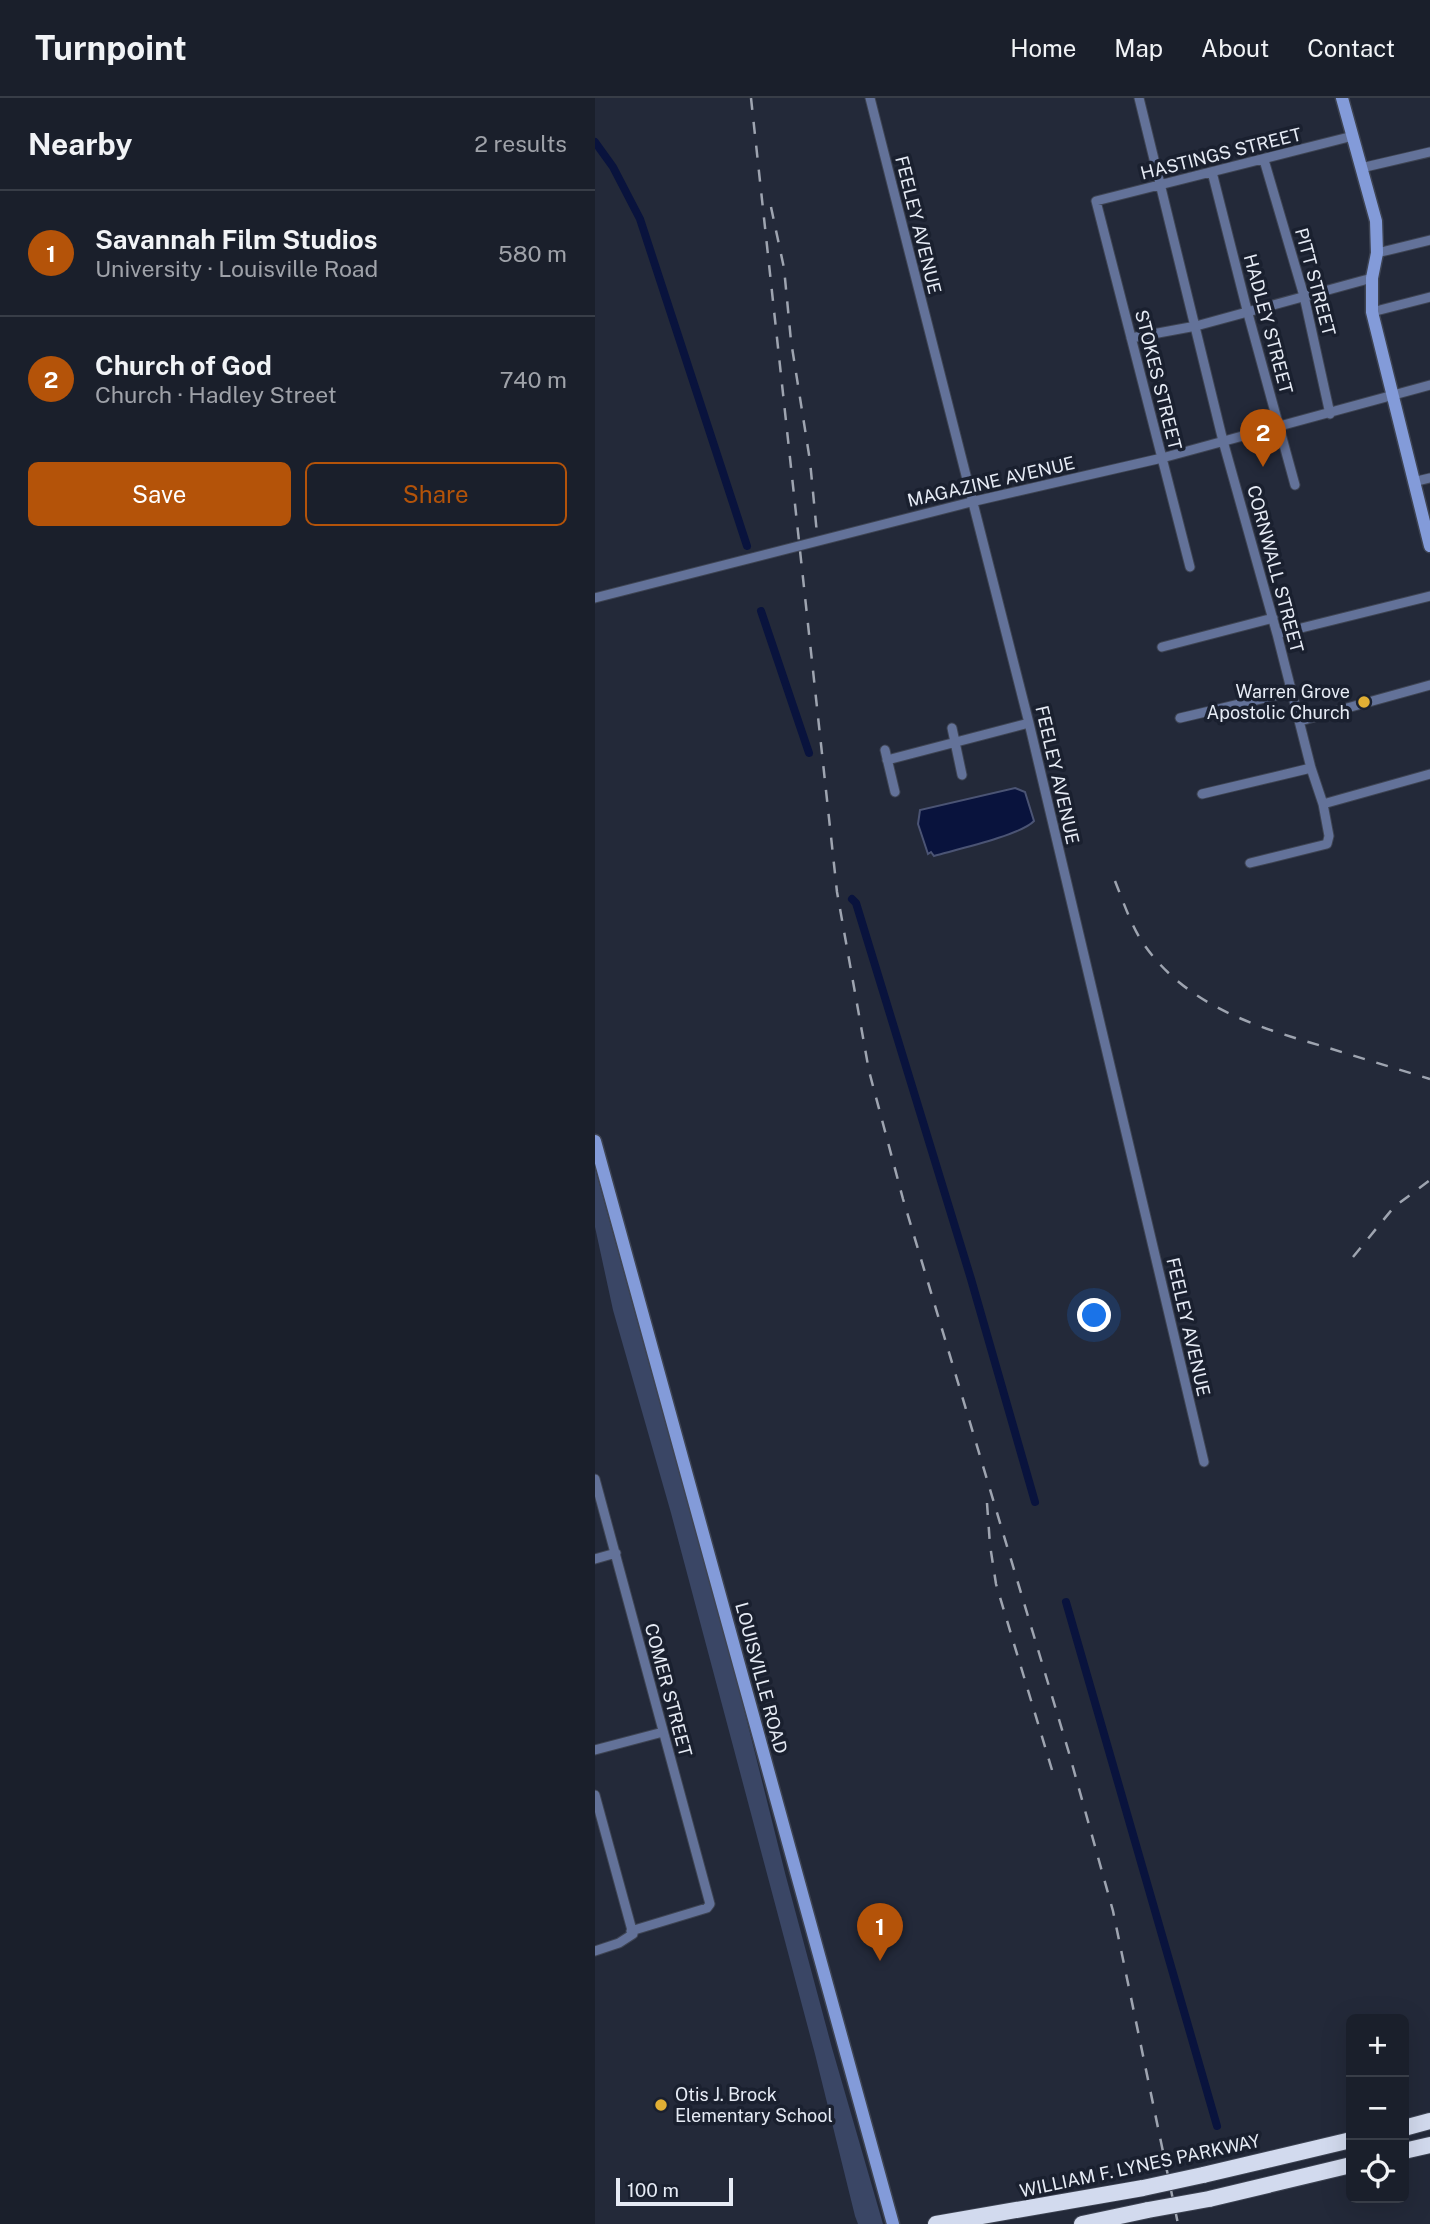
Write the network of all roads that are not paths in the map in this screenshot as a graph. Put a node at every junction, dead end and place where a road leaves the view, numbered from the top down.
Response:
1 (870, 98) edge
2 (1139, 98) edge
3 (1342, 98) edge
4 (1353, 136) junction
5 (1430, 152) edge
6 (1263, 160) junction
7 (1361, 168) junction
8 (1212, 172) junction
9 (1162, 186) junction
10 (1096, 201) joint
11 (1430, 240) edge
12 (1377, 253) junction
13 (1372, 278) junction
14 (1304, 296) junction
15 (1430, 297) edge
16 (1247, 310) junction
17 (1372, 312) junction
18 (1196, 326) junction
19 (1131, 338) junction
20 (1430, 385) edge
21 (1393, 395) junction
22 (1330, 414) junction
23 (1279, 427) junction
24 (1223, 442) junction
25 (1162, 458) junction
26 (1430, 478) edge
27 (1413, 482) junction
28 (1295, 485) dead end
29 (971, 502) junction
30 (1430, 546) edge
31 (1190, 567) dead end
32 (1430, 596) edge
33 (595, 598) edge
34 (1273, 618) junction
35 (1277, 634) junction
36 (1161, 647) dead end
37 (1430, 685) edge
38 (1291, 692) junction
39 (1180, 718) dead end
40 (1300, 721) junction
41 (1029, 723) junction
42 (952, 728) dead end
43 (954, 742) junction
44 (1311, 768) junction
45 (1430, 774) edge
46 (962, 775) dead end
47 (895, 792) dead end
48 (1202, 793) dead end
49 (1323, 804) junction
50 (1250, 863) dead end
51 (595, 1141) edge
52 (1203, 1462) dead end
53 (595, 1479) edge
54 (615, 1553) junction
55 (595, 1559) edge
56 (663, 1732) junction
57 (595, 1750) edge
58 (595, 1795) edge
59 (632, 1932) junction
60 (595, 1951) edge
61 (1430, 2121) edge
62 (1409, 2127) edge
63 (1346, 2141) edge
64 (1430, 2145) edge
65 (1409, 2150) edge
66 (1346, 2166) edge
67 (893, 2224) edge
68 (936, 2224) edge
69 (1082, 2224) edge

1 - 29 street, FEELEY AVENUE
2 - 9 street, CORNWALL STREET
3 - 4 main road
4 - 6 street, HASTINGS STREET
4 - 7 main road
5 - 7 street
6 - 8 street, HASTINGS STREET
6 - 14 street, PITT STREET
7 - 12 main road
8 - 9 street, HASTINGS STREET
8 - 16 street, HADLEY STREET
9 - 10 street, HASTINGS STREET
9 - 18 street, CORNWALL STREET
10 - 19 street, STOKES STREET
11 - 12 street
12 - 13 main road
13 - 14 street
13 - 17 main road
14 - 16 street
14 - 22 street, PITT STREET
15 - 17 street
16 - 18 street
16 - 23 street, HADLEY STREET
17 - 21 main road
18 - 19 street
18 - 24 street, CORNWALL STREET
19 - 25 street, STOKES STREET
20 - 21 street, MAGAZINE AVENUE
21 - 22 street, MAGAZINE AVENUE
21 - 27 main road
22 - 23 street, MAGAZINE AVENUE
23 - 24 street, MAGAZINE AVENUE
23 - 28 street, HADLEY STREET
24 - 25 street, MAGAZINE AVENUE
24 - 34 street, CORNWALL STREET
25 - 29 street, MAGAZINE AVENUE
25 - 31 street, STOKES STREET
26 - 27 street
27 - 30 main road
29 - 33 street, MAGAZINE AVENUE
29 - 41 street, FEELEY AVENUE
32 - 35 street
34 - 35 street, CORNWALL STREET
34 - 36 street
35 - 38 street, CORNWALL STREET
37 - 40 street
38 - 39 street
38 - 40 street, CORNWALL STREET
40 - 44 street, CORNWALL STREET
41 - 43 street
41 - 52 street, FEELEY AVENUE
42 - 43 street
43 - 46 street
43 - 47 street
44 - 48 street
44 - 49 street, CORNWALL STREET
45 - 49 street
49 - 50 street, CORNWALL STREET
51 - 67 main road, LOUISVILLE ROAD
53 - 54 street, COMER STREET
54 - 55 street
54 - 56 street, COMER STREET
56 - 57 street
56 - 59 street, COMER STREET
58 - 59 street
59 - 60 street
61 - 62 highway
63 - 68 highway, WILLIAM F. LYNES PARKWAY, bridge
64 - 65 highway
66 - 69 highway, bridge

